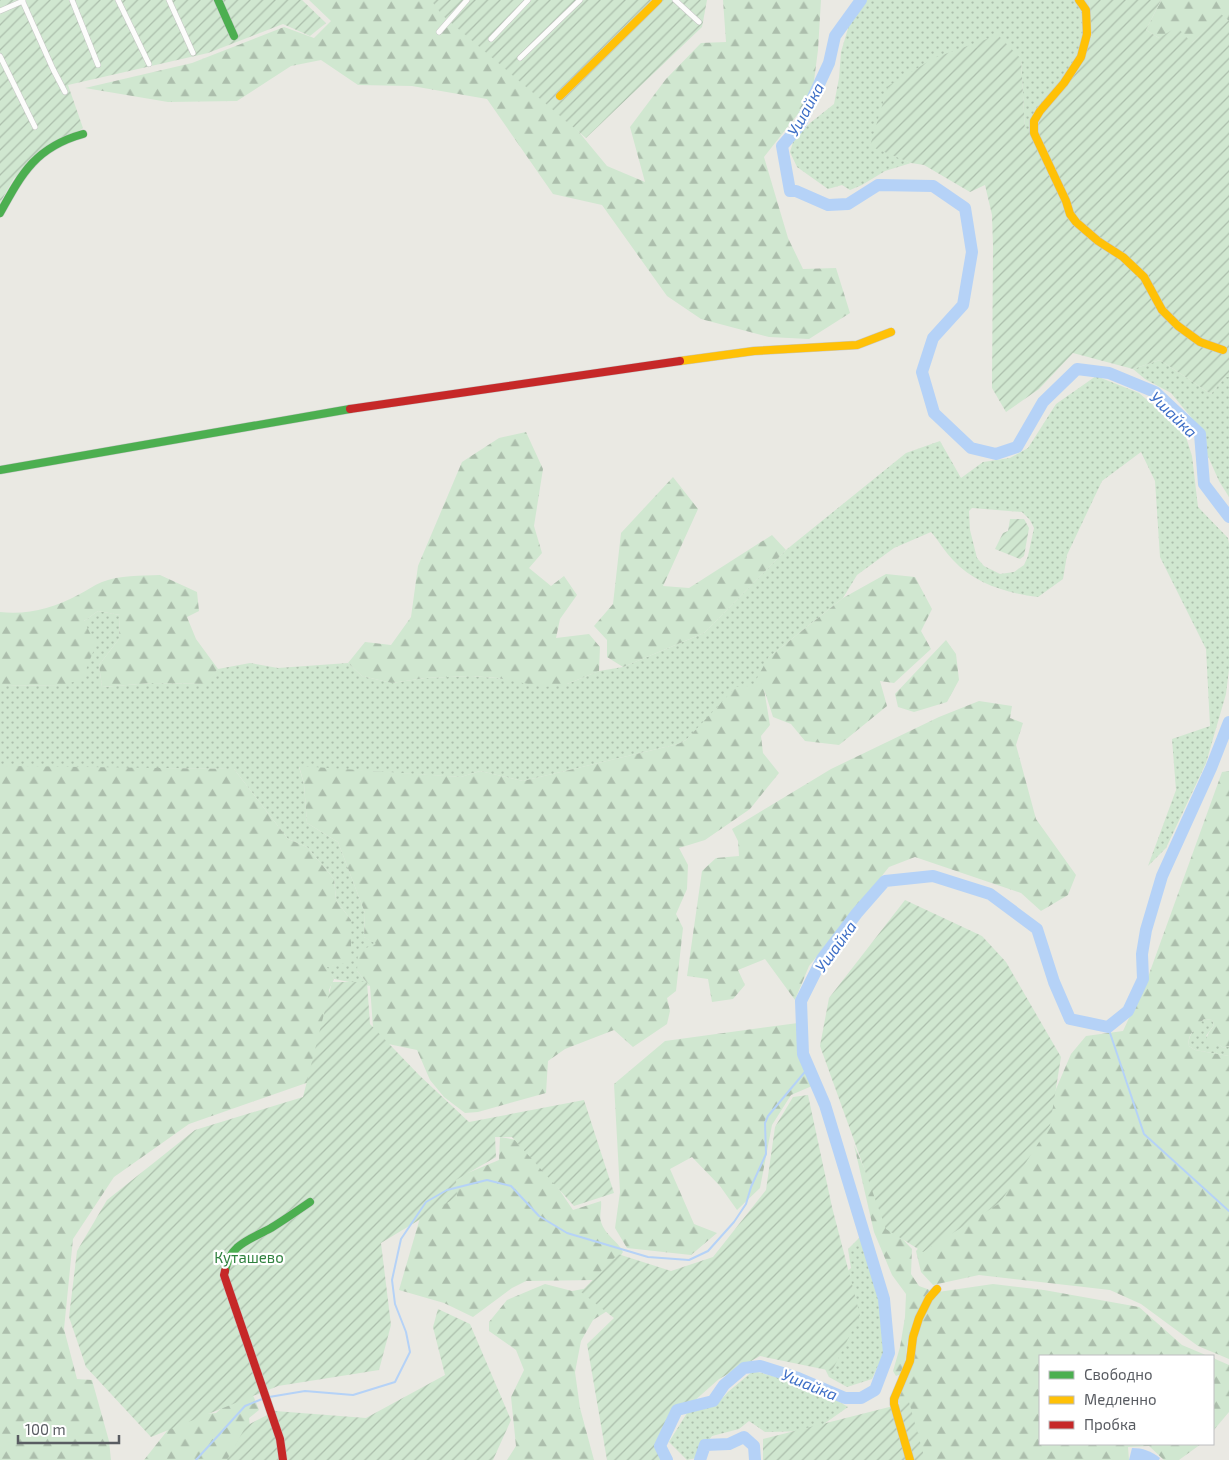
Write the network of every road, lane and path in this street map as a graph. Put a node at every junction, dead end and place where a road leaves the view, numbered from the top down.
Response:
1 (72, 0) edge
2 (118, 0) edge
3 (169, 0) edge
4 (218, 0) edge
5 (467, 0) edge
6 (528, 0) edge
7 (580, 0) edge
8 (658, 0) edge
9 (675, 0) edge
10 (1079, 0) edge
11 (22, 1) edge
12 (0, 11) edge
13 (699, 22) dead end
14 (439, 32) dead end
15 (234, 36) dead end
16 (491, 38) dead end
17 (194, 53) dead end
18 (0, 56) edge
19 (520, 58) dead end
20 (149, 64) dead end
21 (98, 65) dead end
22 (65, 92) dead end
23 (560, 96) dead end
24 (35, 127) dead end
25 (83, 134) dead end
26 (0, 213) edge
27 (891, 332) dead end
28 (1222, 350) dead end
29 (0, 470) edge
30 (310, 1202) dead end
31 (937, 1289) dead end
32 (283, 1460) edge
33 (910, 1460) edge

1 - 21 street
2 - 20 street
3 - 17 street
4 - 15 street
5 - 14 street
6 - 16 street
7 - 19 street
8 - 23 street
9 - 13 street
10 - 28 street
11 - 12 street
11 - 22 street
18 - 24 street
25 - 26 street
27 - 29 street
30 - 32 street
31 - 33 street

